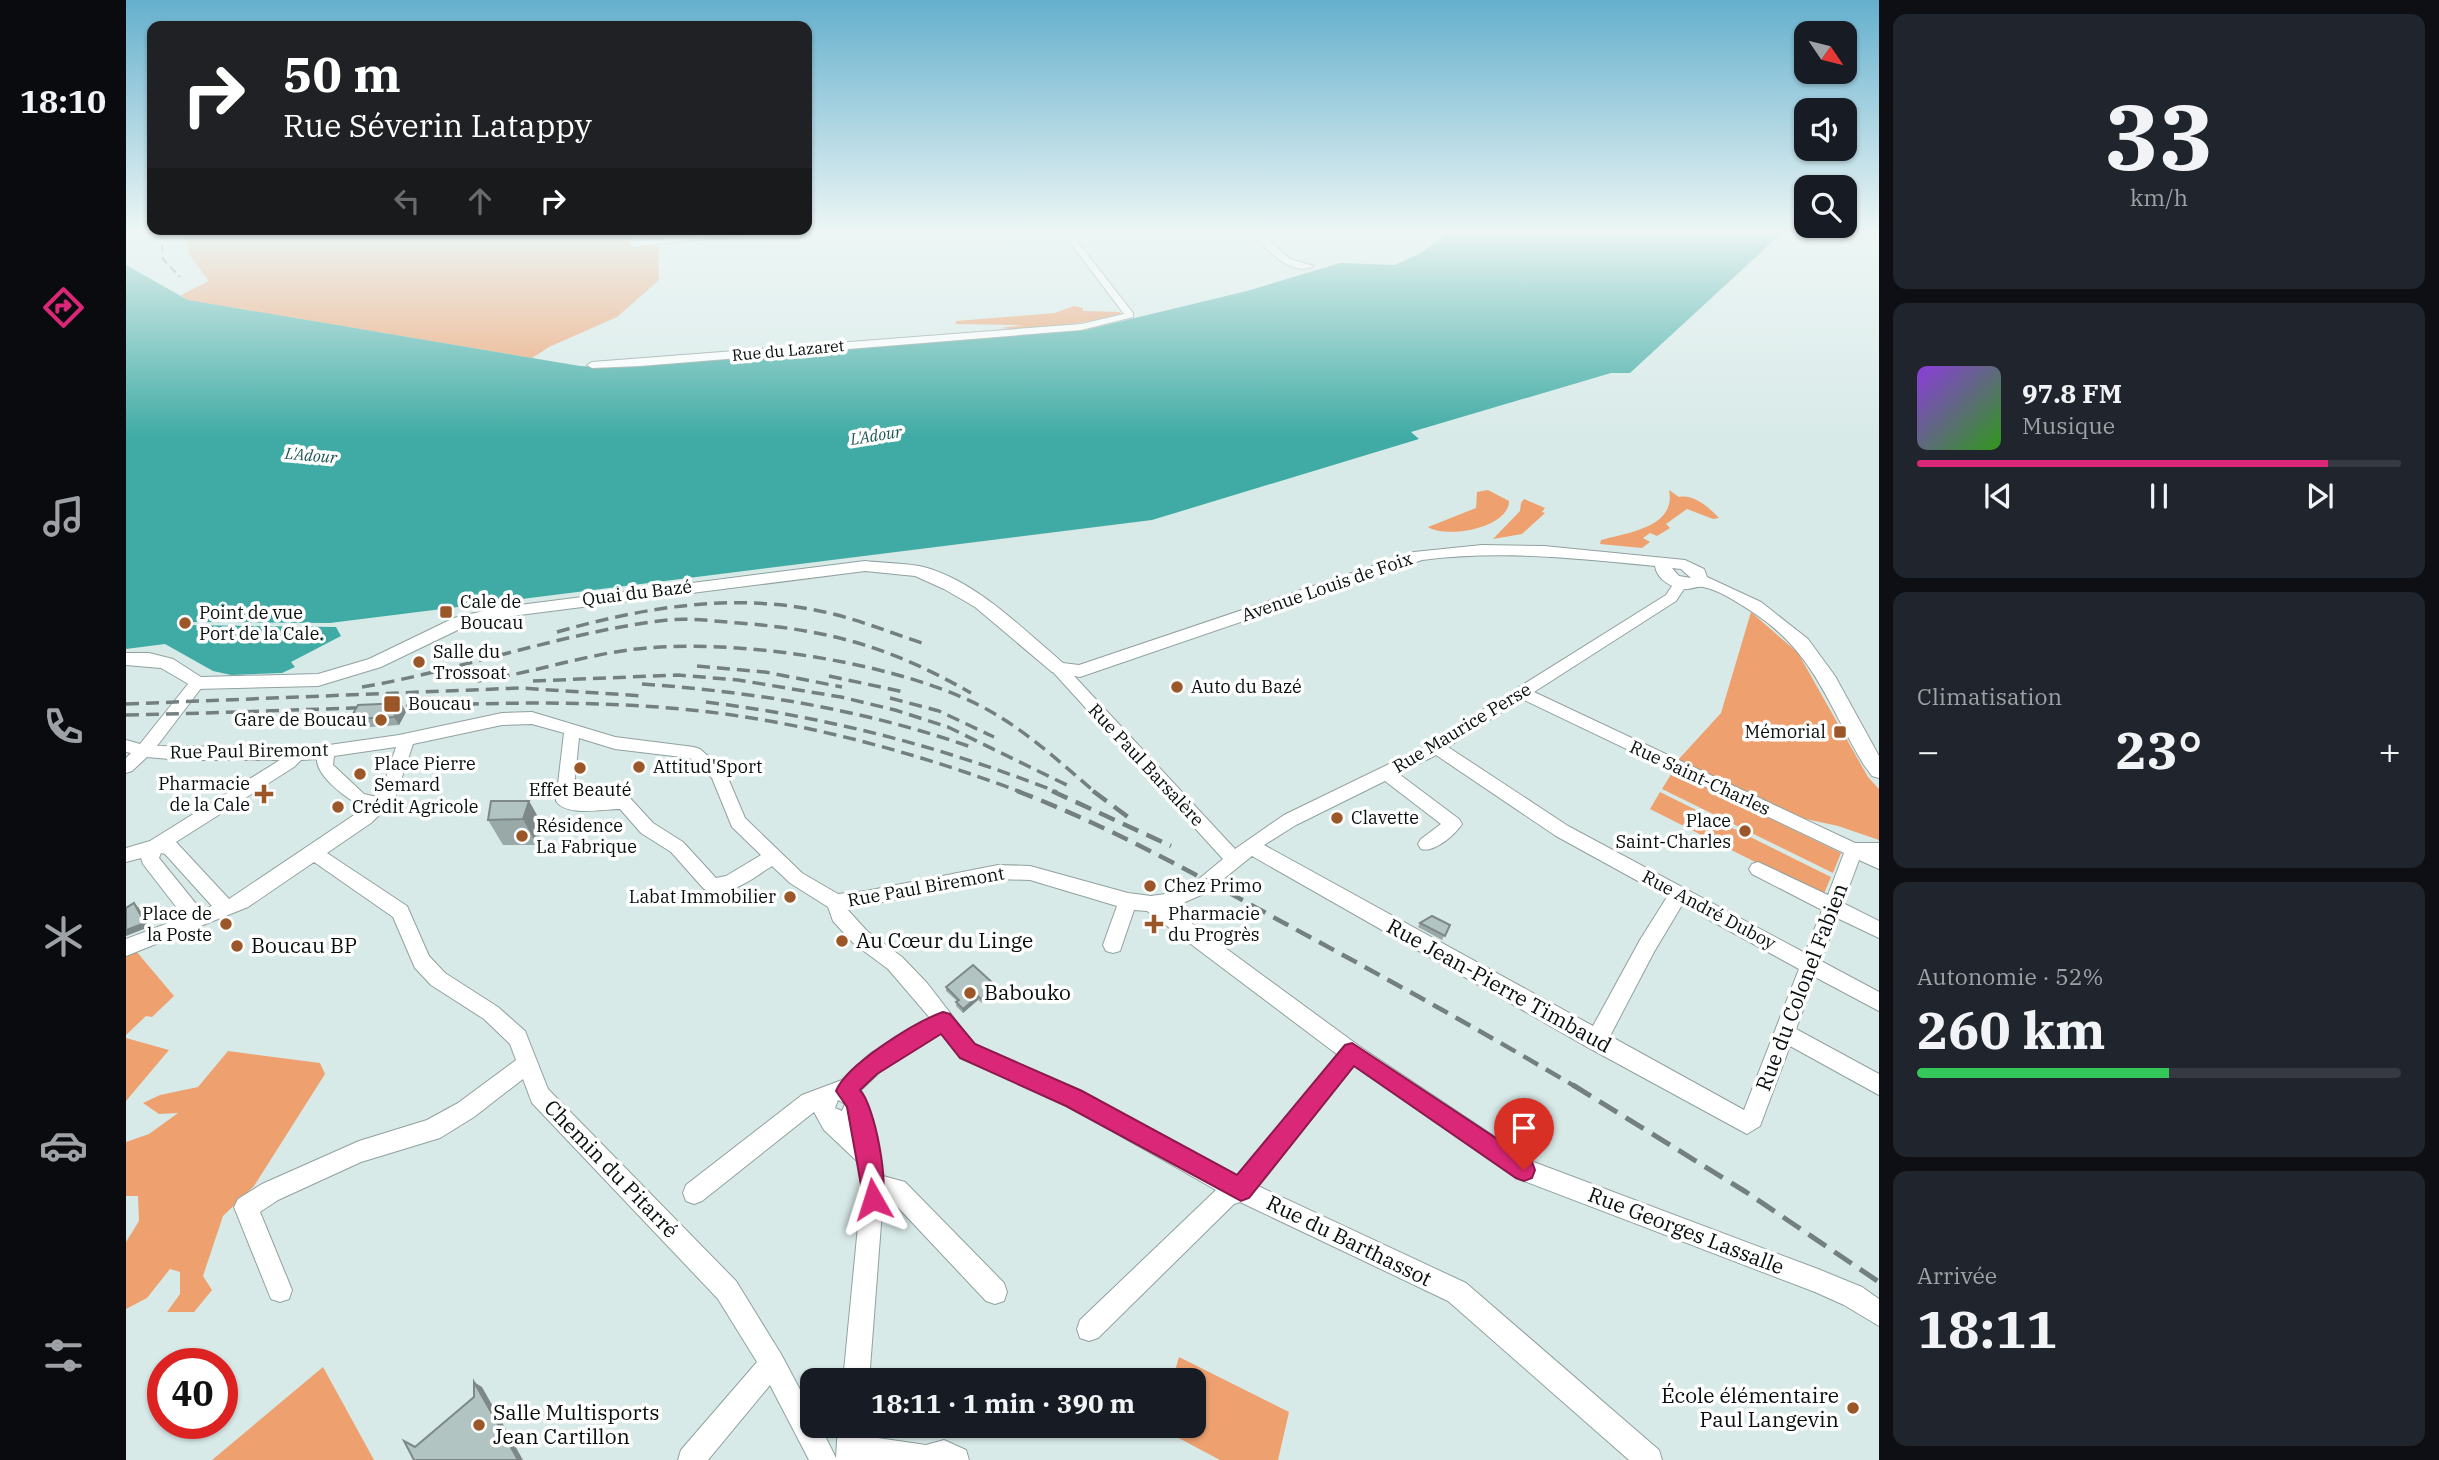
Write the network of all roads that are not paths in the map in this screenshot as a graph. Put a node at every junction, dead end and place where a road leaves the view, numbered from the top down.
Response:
1 (1119, 300) edge
2 (592, 365) dead end
3 (1666, 566) junction
4 (1700, 580) junction
5 (1681, 583) junction
6 (126, 659) edge
7 (1058, 668) junction
8 (197, 683) junction
9 (1522, 693) junction
10 (170, 718) junction
11 (572, 729) junction
12 (126, 738) edge
13 (406, 740) junction
14 (126, 746) edge
15 (1437, 747) junction
16 (144, 751) junction
17 (326, 751) junction
18 (298, 753) junction
19 (126, 757) edge
20 (126, 767) edge
21 (1879, 771) edge
22 (1386, 773) junction
23 (381, 804) junction
24 (1427, 844) dead end
25 (156, 846) junction
26 (1252, 847) junction
27 (1854, 850) junction
28 (1879, 850) edge
29 (314, 853) junction
30 (126, 855) edge
31 (773, 856) junction
32 (1235, 861) junction
33 (1879, 862) edge
34 (1758, 869) dead end
35 (1679, 894) junction
36 (1128, 901) junction
37 (836, 902) junction
38 (1151, 904) junction
39 (1832, 906) junction
40 (223, 910) junction
41 (198, 920) junction
42 (1879, 930) edge
43 (1113, 945) dead end
44 (126, 948) edge
45 (1809, 964) junction
46 (1879, 1002) edge
47 (943, 1021) junction
48 (1783, 1032) junction
49 (1596, 1041) junction
50 (1352, 1052) junction
51 (528, 1063) junction
52 (1879, 1086) edge
53 (843, 1099) junction
54 (1747, 1123) joint
55 (867, 1155) junction
56 (873, 1185) junction
57 (1241, 1189) junction
58 (694, 1193) dead end
59 (280, 1290) dead end
60 (995, 1292) dead end
61 (1879, 1314) edge
62 (1089, 1329) dead end
63 (772, 1363) junction
64 (857, 1368) edge
65 (850, 1445) edge
66 (691, 1460) edge
67 (823, 1460) edge
68 (939, 1460) edge
69 (1649, 1460) edge

1 - 2 street, Rue du Lazaret
3 - 4 main road
3 - 5 main road
3 - 7 main road, Avenue Louis de Foix
4 - 5 main road
4 - 21 main road
5 - 9 street, Rue Maurice Perse
6 - 8 main road
7 - 8 main road, Quai du Bazé
7 - 32 street, Rue Paul Barsalère
8 - 10 street
9 - 15 street, Rue Maurice Perse
9 - 27 street, Rue Saint-Charles
10 - 12 street
10 - 16 street
11 - 13 street, Rue Paul Biremont
11 - 31 street, Rue Paul Biremont
11 - 31 street
13 - 17 street, Rue Paul Biremont
13 - 23 street
14 - 16 street
15 - 22 street, Rue Maurice Perse
15 - 35 street, Rue André Duboy
16 - 18 street, Rue Paul Biremont
16 - 19 street
16 - 20 street
17 - 18 street, Rue Paul Biremont
17 - 23 street
18 - 25 street
22 - 24 street
22 - 26 street, Rue Maurice Perse
23 - 29 street
25 - 30 street
25 - 40 street
25 - 41 street
26 - 32 street, Rue Maurice Perse
26 - 49 street, Rue Jean-Pierre Timbaud
27 - 28 street
27 - 33 street, Rue Saint-Charles
27 - 39 street, Rue du Colonel Fabien
29 - 40 street
29 - 51 street, Chemin du Pitarré
31 - 37 street, Rue Paul Biremont
32 - 38 street, Rue Maurice Perse
34 - 39 street
35 - 45 street, Rue André Duboy
35 - 49 street
36 - 37 street, Rue Paul Biremont
36 - 38 street, Rue Paul Biremont
36 - 43 street
37 - 47 street, Rue du Barthassot
38 - 50 street, Rue Georges Lassalle
39 - 42 street
39 - 45 street, Rue du Colonel Fabien
40 - 41 street
41 - 44 street
45 - 46 street, Rue André Duboy
45 - 48 street, Rue du Colonel Fabien
47 - 53 street
47 - 57 street, Rue du Barthassot
48 - 52 street
48 - 54 street, Rue du Colonel Fabien
49 - 54 street, Rue Jean-Pierre Timbaud
50 - 57 street
50 - 61 street, Rue Georges Lassalle
51 - 59 street
51 - 63 street, Chemin du Pitarré
53 - 55 street
53 - 55 street
53 - 58 street
55 - 56 street
56 - 60 street
56 - 64 street
57 - 62 street
57 - 69 street, Rue du Barthassot
63 - 66 street
63 - 67 street, Chemin du Pitarré
65 - 68 street

